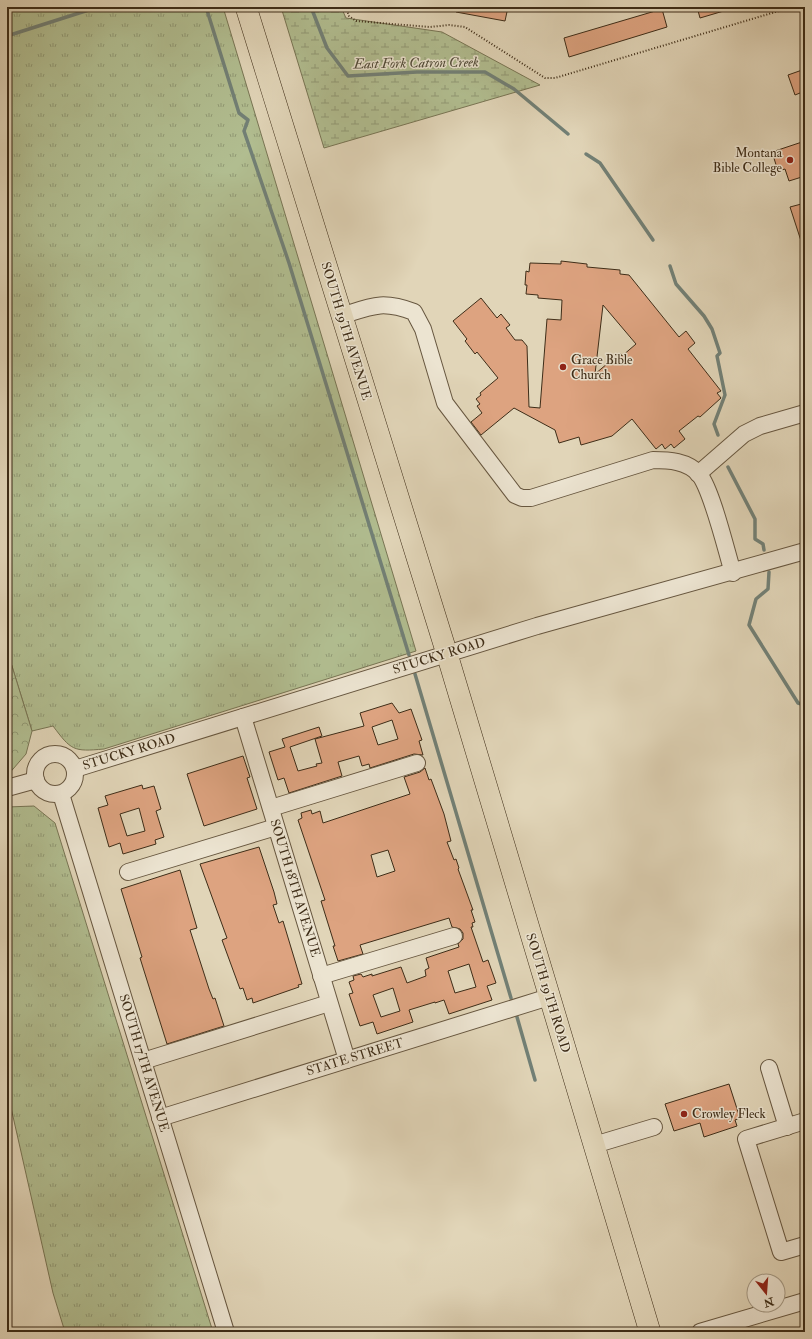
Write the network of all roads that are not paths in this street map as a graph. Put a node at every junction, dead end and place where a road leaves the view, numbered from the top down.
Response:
1 (246, 7) edge
2 (341, 316) junction
3 (805, 413) edge
4 (698, 474) junction
5 (805, 551) edge
6 (733, 573) junction
7 (448, 654) junction
8 (243, 717) junction
9 (417, 763) dead end
10 (75, 768) junction
11 (36, 780) junction
12 (7, 788) edge
13 (61, 794) junction
14 (271, 808) junction
15 (276, 827) junction
16 (128, 872) dead end
17 (454, 936) dead end
18 (322, 976) junction
19 (549, 997) junction
20 (329, 1002) junction
21 (347, 1060) junction
22 (143, 1061) junction
23 (769, 1068) dead end
24 (160, 1118) junction
25 (805, 1121) edge
26 (654, 1127) dead end
27 (787, 1127) junction
28 (594, 1145) junction
29 (805, 1245) edge
30 (805, 1301) edge
31 (226, 1332) edge
32 (650, 1332) edge
33 (700, 1332) edge

1 - 2 main road, SOUTH 19TH AVENUE
2 - 4 street
2 - 7 main road, SOUTH 19TH AVENUE
3 - 4 street
4 - 6 street
5 - 6 street, STUCKY ROAD
6 - 7 street, STUCKY ROAD
7 - 8 street, STUCKY ROAD
7 - 19 main road, SOUTH 19TH ROAD
8 - 10 street, STUCKY ROAD
8 - 14 street, SOUTH 18TH AVENUE
9 - 14 street
10 - 11 street, STUCKY ROAD
10 - 13 street, STUCKY ROAD
11 - 12 street
11 - 13 street
13 - 22 street, SOUTH 17TH AVENUE
14 - 15 street, SOUTH 18TH AVENUE
15 - 16 street
15 - 18 street, SOUTH 18TH AVENUE
17 - 18 street
18 - 20 street, SOUTH 18TH AVENUE
19 - 21 street, STATE STREET
19 - 28 main road, SOUTH 19TH ROAD
20 - 21 street, SOUTH 18TH AVENUE
20 - 22 street
21 - 24 street, STATE STREET
22 - 24 street, SOUTH 17TH AVENUE
23 - 27 street
24 - 31 street, SOUTH 17TH AVENUE
25 - 27 street
26 - 28 street
27 - 29 street
28 - 32 main road, SOUTH 19TH ROAD
30 - 33 street

